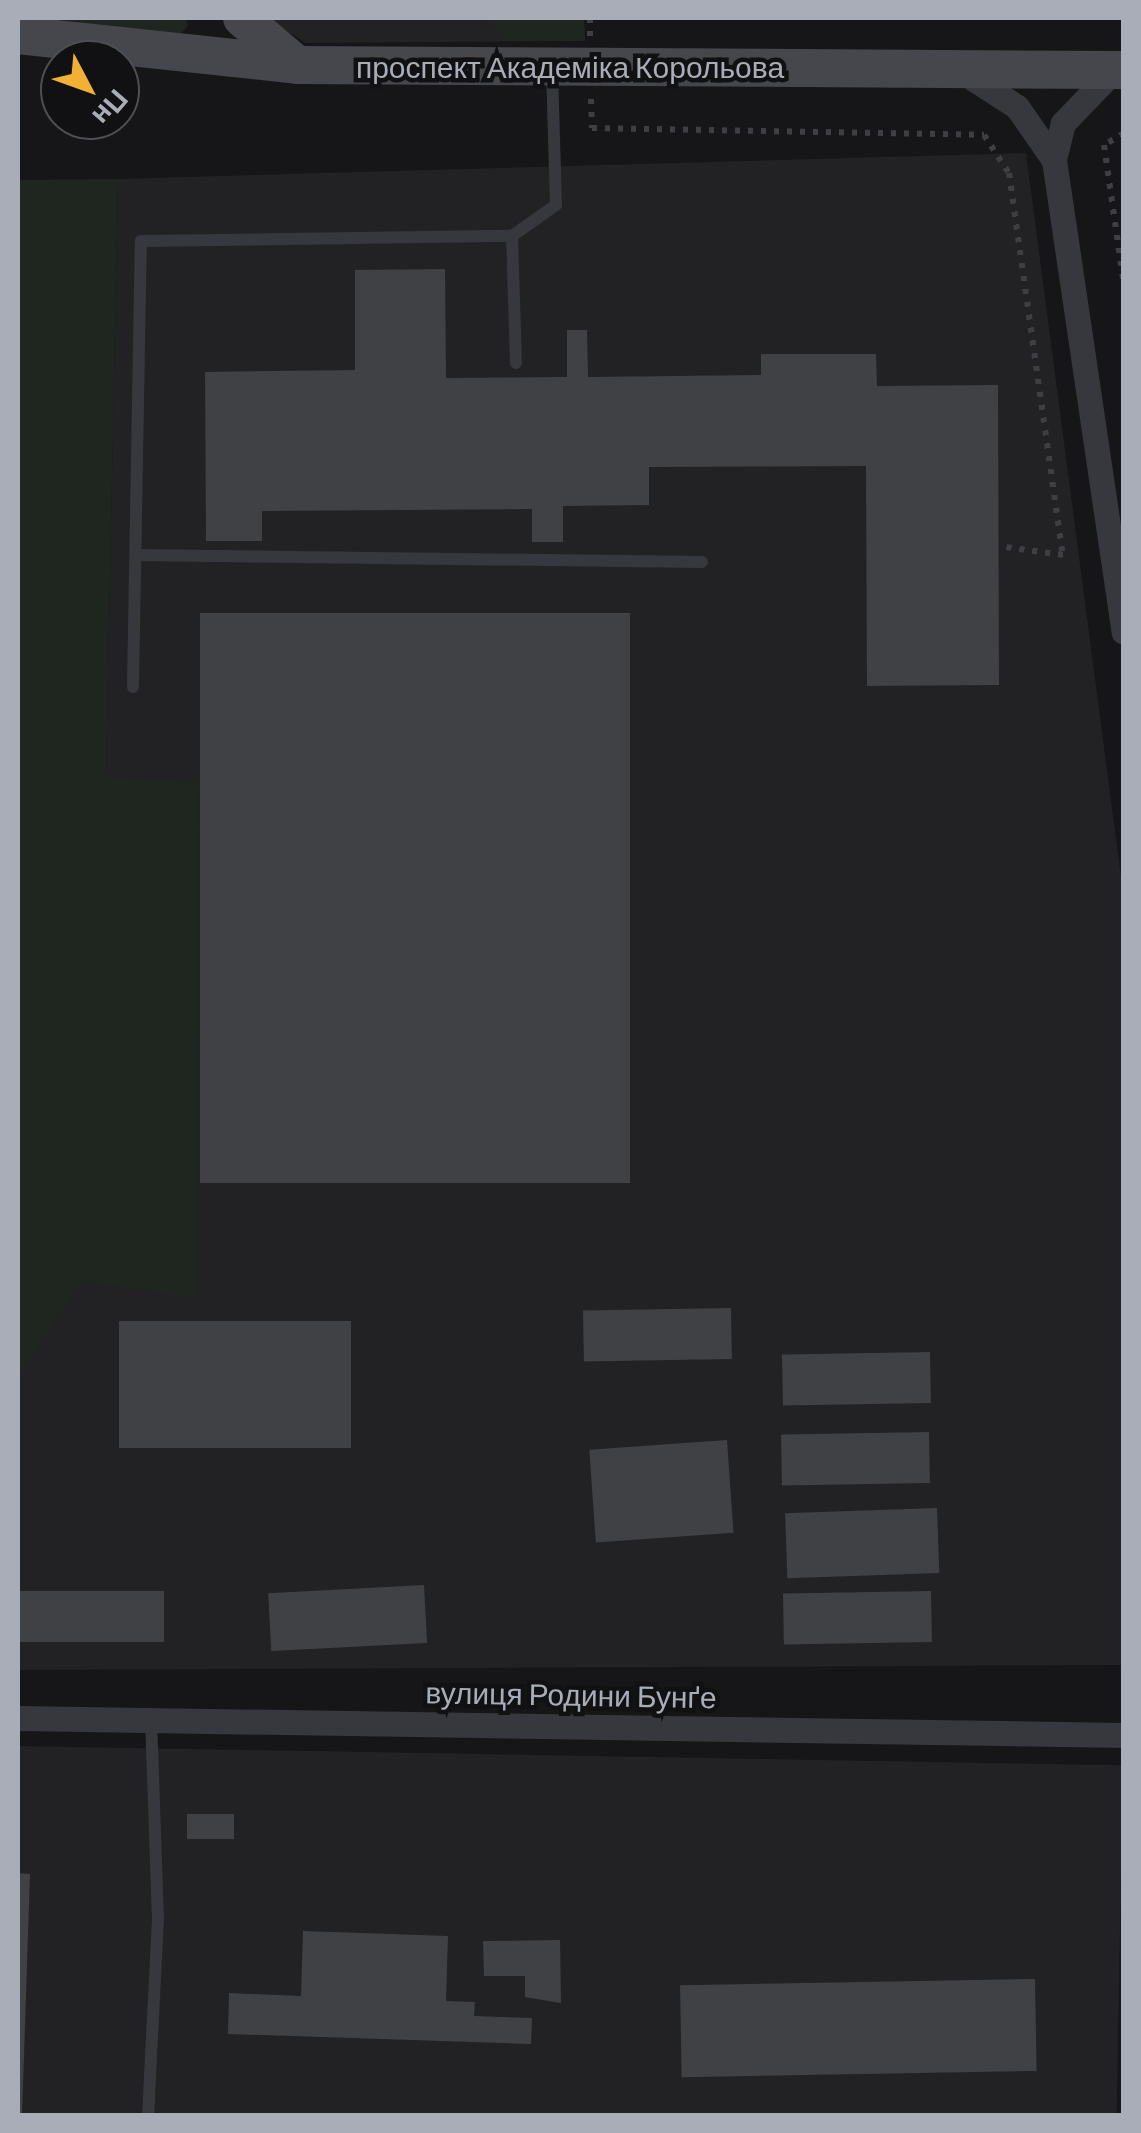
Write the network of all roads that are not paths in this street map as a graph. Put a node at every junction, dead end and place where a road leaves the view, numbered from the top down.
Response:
1 (242, 18) edge
2 (18, 35) edge
3 (297, 65) junction
4 (952, 66) junction
5 (552, 68) junction
6 (1119, 70) edge
7 (1054, 160) junction
8 (512, 236) junction
9 (516, 363) dead end
10 (136, 555) junction
11 (702, 562) dead end
12 (1124, 632) edge
13 (133, 687) dead end
14 (18, 1718) edge
15 (151, 1720) junction
16 (1124, 1735) edge
17 (148, 2116) edge

1 - 3 main road
2 - 3 main road, проспект Академіка Корольова
3 - 5 main road, проспект Академіка Корольова
4 - 5 main road, проспект Академіка Корольова
4 - 6 main road, проспект Академіка Корольова
4 - 7 street
5 - 8 lane
6 - 7 street
7 - 12 street
8 - 9 lane
8 - 10 lane
10 - 11 lane
10 - 13 lane
14 - 15 street, вулиця Родини Бунґе
15 - 16 street, вулиця Родини Бунґе
15 - 17 lane

